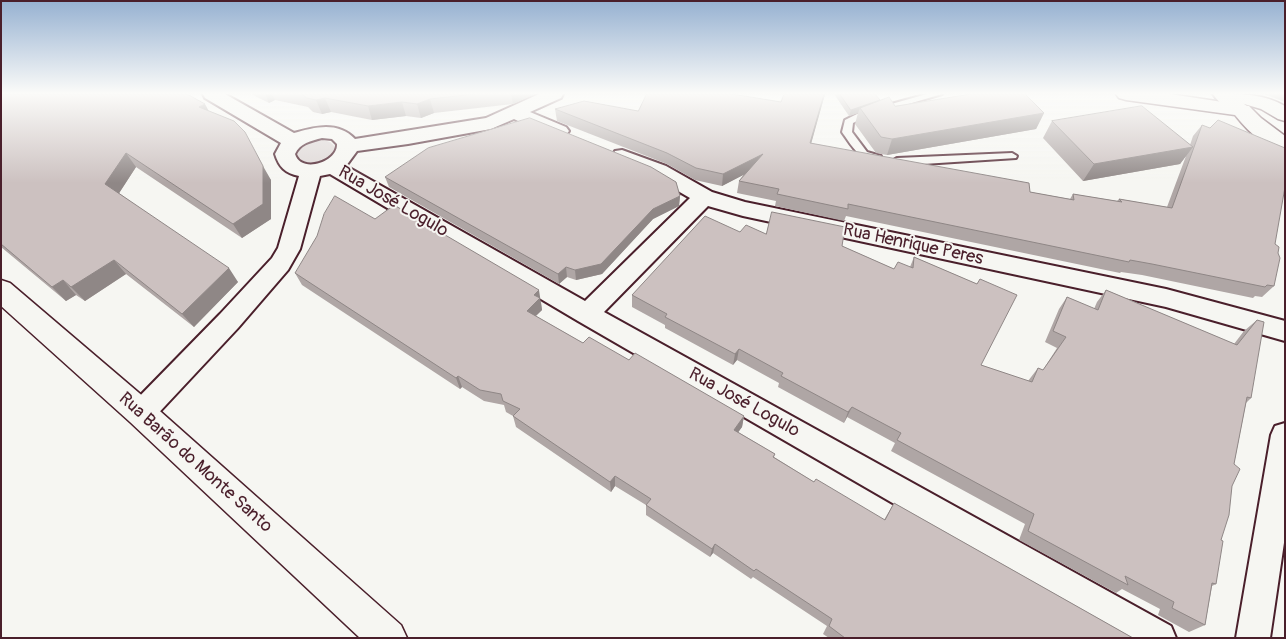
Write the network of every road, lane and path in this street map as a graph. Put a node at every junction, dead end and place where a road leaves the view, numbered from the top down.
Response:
1 (263, 124) edge
2 (486, 124) edge
3 (542, 124) edge
4 (848, 124) edge
5 (1217, 124) edge
6 (1254, 124) edge
7 (578, 138) edge
8 (294, 142) junction
9 (1285, 148) edge
10 (605, 149) edge
11 (1012, 156) dead end
12 (330, 161) junction
13 (704, 197) junction
14 (1, 290) edge
15 (587, 314) junction
16 (1285, 330) edge
17 (141, 413) junction
18 (1285, 435) edge
19 (388, 638) edge
20 (1159, 638) edge
21 (1252, 638) edge

1 - 8 street
2 - 12 street
3 - 7 street
4 - 11 lane
5 - 9 street
6 - 9 street
8 - 12 street
8 - 12 street
10 - 13 street, Rua Henrique Peres
12 - 15 street, Rua José Logulo
12 - 17 street
13 - 15 street
13 - 16 street, Rua Henrique Peres
14 - 17 street, Rua Barão do Monte Santo
15 - 20 street, Rua José Logulo
17 - 19 street, Rua Barão do Monte Santo
18 - 21 street

